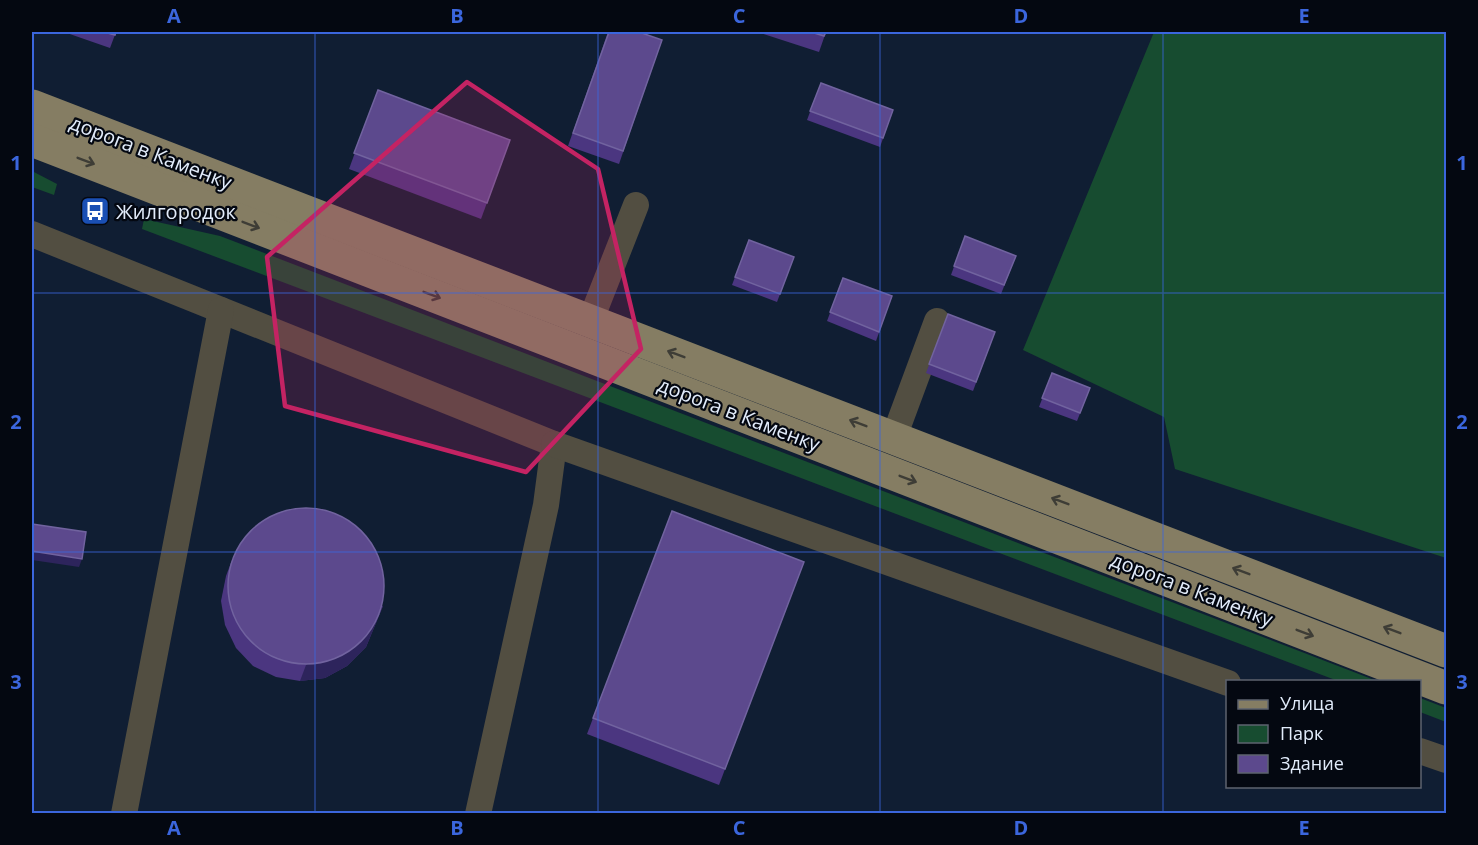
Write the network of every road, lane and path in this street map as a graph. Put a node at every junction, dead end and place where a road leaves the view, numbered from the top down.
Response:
1 (32, 106) edge
2 (32, 140) edge
3 (636, 205) dead end
4 (32, 234) edge
5 (221, 310) junction
6 (937, 321) dead end
7 (590, 322) junction
8 (894, 437) junction
9 (554, 444) junction
10 (1446, 651) edge
11 (1226, 683) edge
12 (1446, 688) edge
13 (1421, 752) edge
14 (1446, 760) edge
15 (124, 813) edge
16 (478, 813) edge

1 - 7 main road, дорога в Каменку
2 -> 12 main road, дорога в Каменку
3 - 7 lane
4 - 5 lane
5 - 9 lane
5 - 15 lane
6 - 8 lane
8 -> 7 main road, дорога в Каменку
10 -> 8 main road, дорога в Каменку
9 - 11 lane
9 - 16 lane
13 - 14 lane

